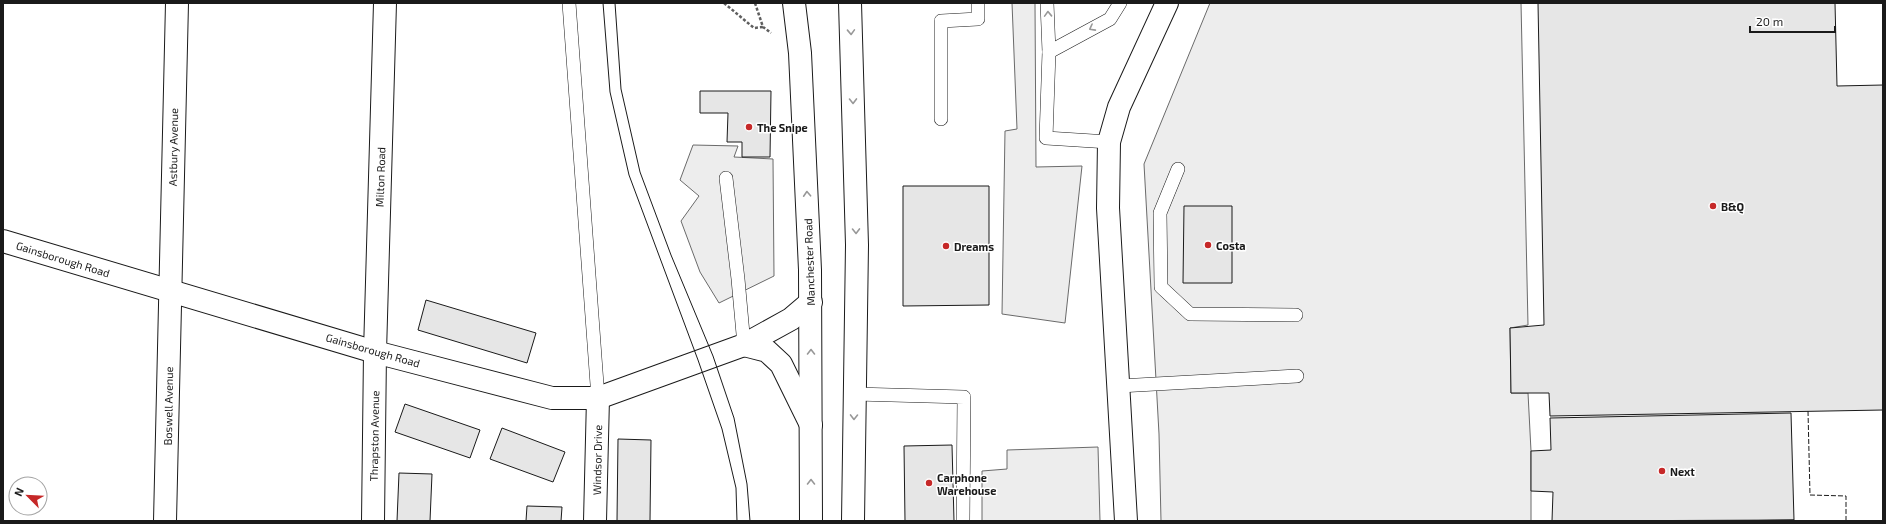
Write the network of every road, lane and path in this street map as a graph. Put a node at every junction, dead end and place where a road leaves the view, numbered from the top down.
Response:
1 (177, 3) edge
2 (385, 3) edge
3 (569, 3) edge
4 (724, 3) edge
5 (755, 3) edge
6 (794, 3) edge
7 (801, 3) edge
8 (850, 3) edge
9 (978, 3) edge
10 (1047, 3) edge
11 (1120, 3) edge
12 (1167, 3) edge
13 (1049, 52) junction
14 (800, 53) junction
15 (941, 119) dead end
16 (1109, 142) junction
17 (1178, 169) dead end
18 (726, 178) dead end
19 (3, 240) edge
20 (170, 291) junction
21 (811, 302) junction
22 (1296, 315) dead end
23 (744, 345) junction
24 (375, 352) junction
25 (1297, 376) dead end
26 (1119, 386) junction
27 (855, 394) junction
28 (598, 398) junction
29 (811, 426) junction
30 (165, 521) edge
31 (373, 521) edge
32 (596, 521) edge
33 (811, 521) edge
34 (853, 521) edge
35 (963, 521) edge
36 (1126, 521) edge

1 - 20 main road, Astbury Avenue
2 - 24 main road, Milton Road
3 - 28 lane
4 - 5 path
6 - 14 main road, Manchester Road
7 - 14 main road
8 -> 27 main road
9 - 15 lane
13 -> 10 lane
11 -> 13 lane
12 - 16 main road
13 - 16 lane
21 -> 14 main road, Manchester Road
16 - 26 main road
17 - 22 lane
18 - 23 lane
19 - 20 main road, Gainsborough Road
20 - 24 main road, Gainsborough Road
20 - 30 main road, Boswell Avenue
21 - 23 main road, Gainsborough Road
29 -> 21 main road, Manchester Road
23 - 28 main road, Gainsborough Road
23 - 29 main road
24 - 28 main road, Gainsborough Road
24 - 31 main road, Thrapston Avenue
25 - 26 lane
26 - 36 main road
27 -> 34 main road
27 - 35 lane
28 - 32 main road, Windsor Drive
33 -> 29 main road, Manchester Road

